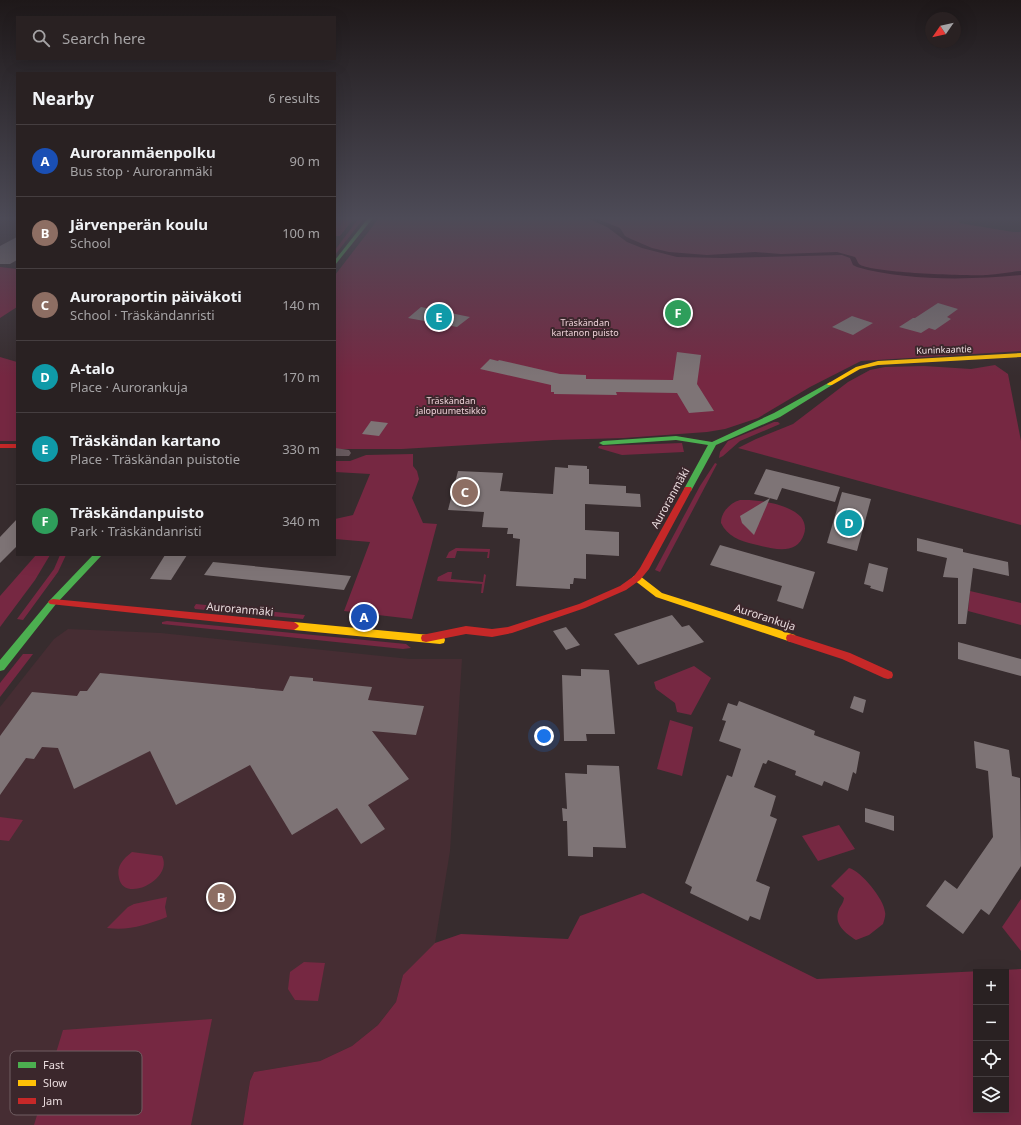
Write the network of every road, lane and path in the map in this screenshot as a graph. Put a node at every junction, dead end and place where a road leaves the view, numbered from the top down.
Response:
1 (1021, 355) edge
2 (603, 443) dead end
3 (713, 444) junction
4 (0, 446) edge
5 (16, 446) edge
6 (97, 556) edge
7 (76, 565) dead end
8 (637, 578) junction
9 (53, 602) junction
10 (492, 633) junction
11 (426, 638) junction
12 (474, 641) dead end
13 (454, 642) dead end
14 (0, 667) edge
15 (888, 675) dead end

1 - 3 main road, Kuninkaantie
2 - 3 main road
3 - 8 main road, Auroranmäki
4 - 5 main road
6 - 9 main road
7 - 9 main road
8 - 10 main road, Auroranmäki
8 - 15 main road, Aurorankuja
9 - 11 main road, Auroranmäki
9 - 14 main road
10 - 11 main road, Auroranmäki
10 - 12 main road, Auroranmäki
11 - 13 main road, Auroranmäki

